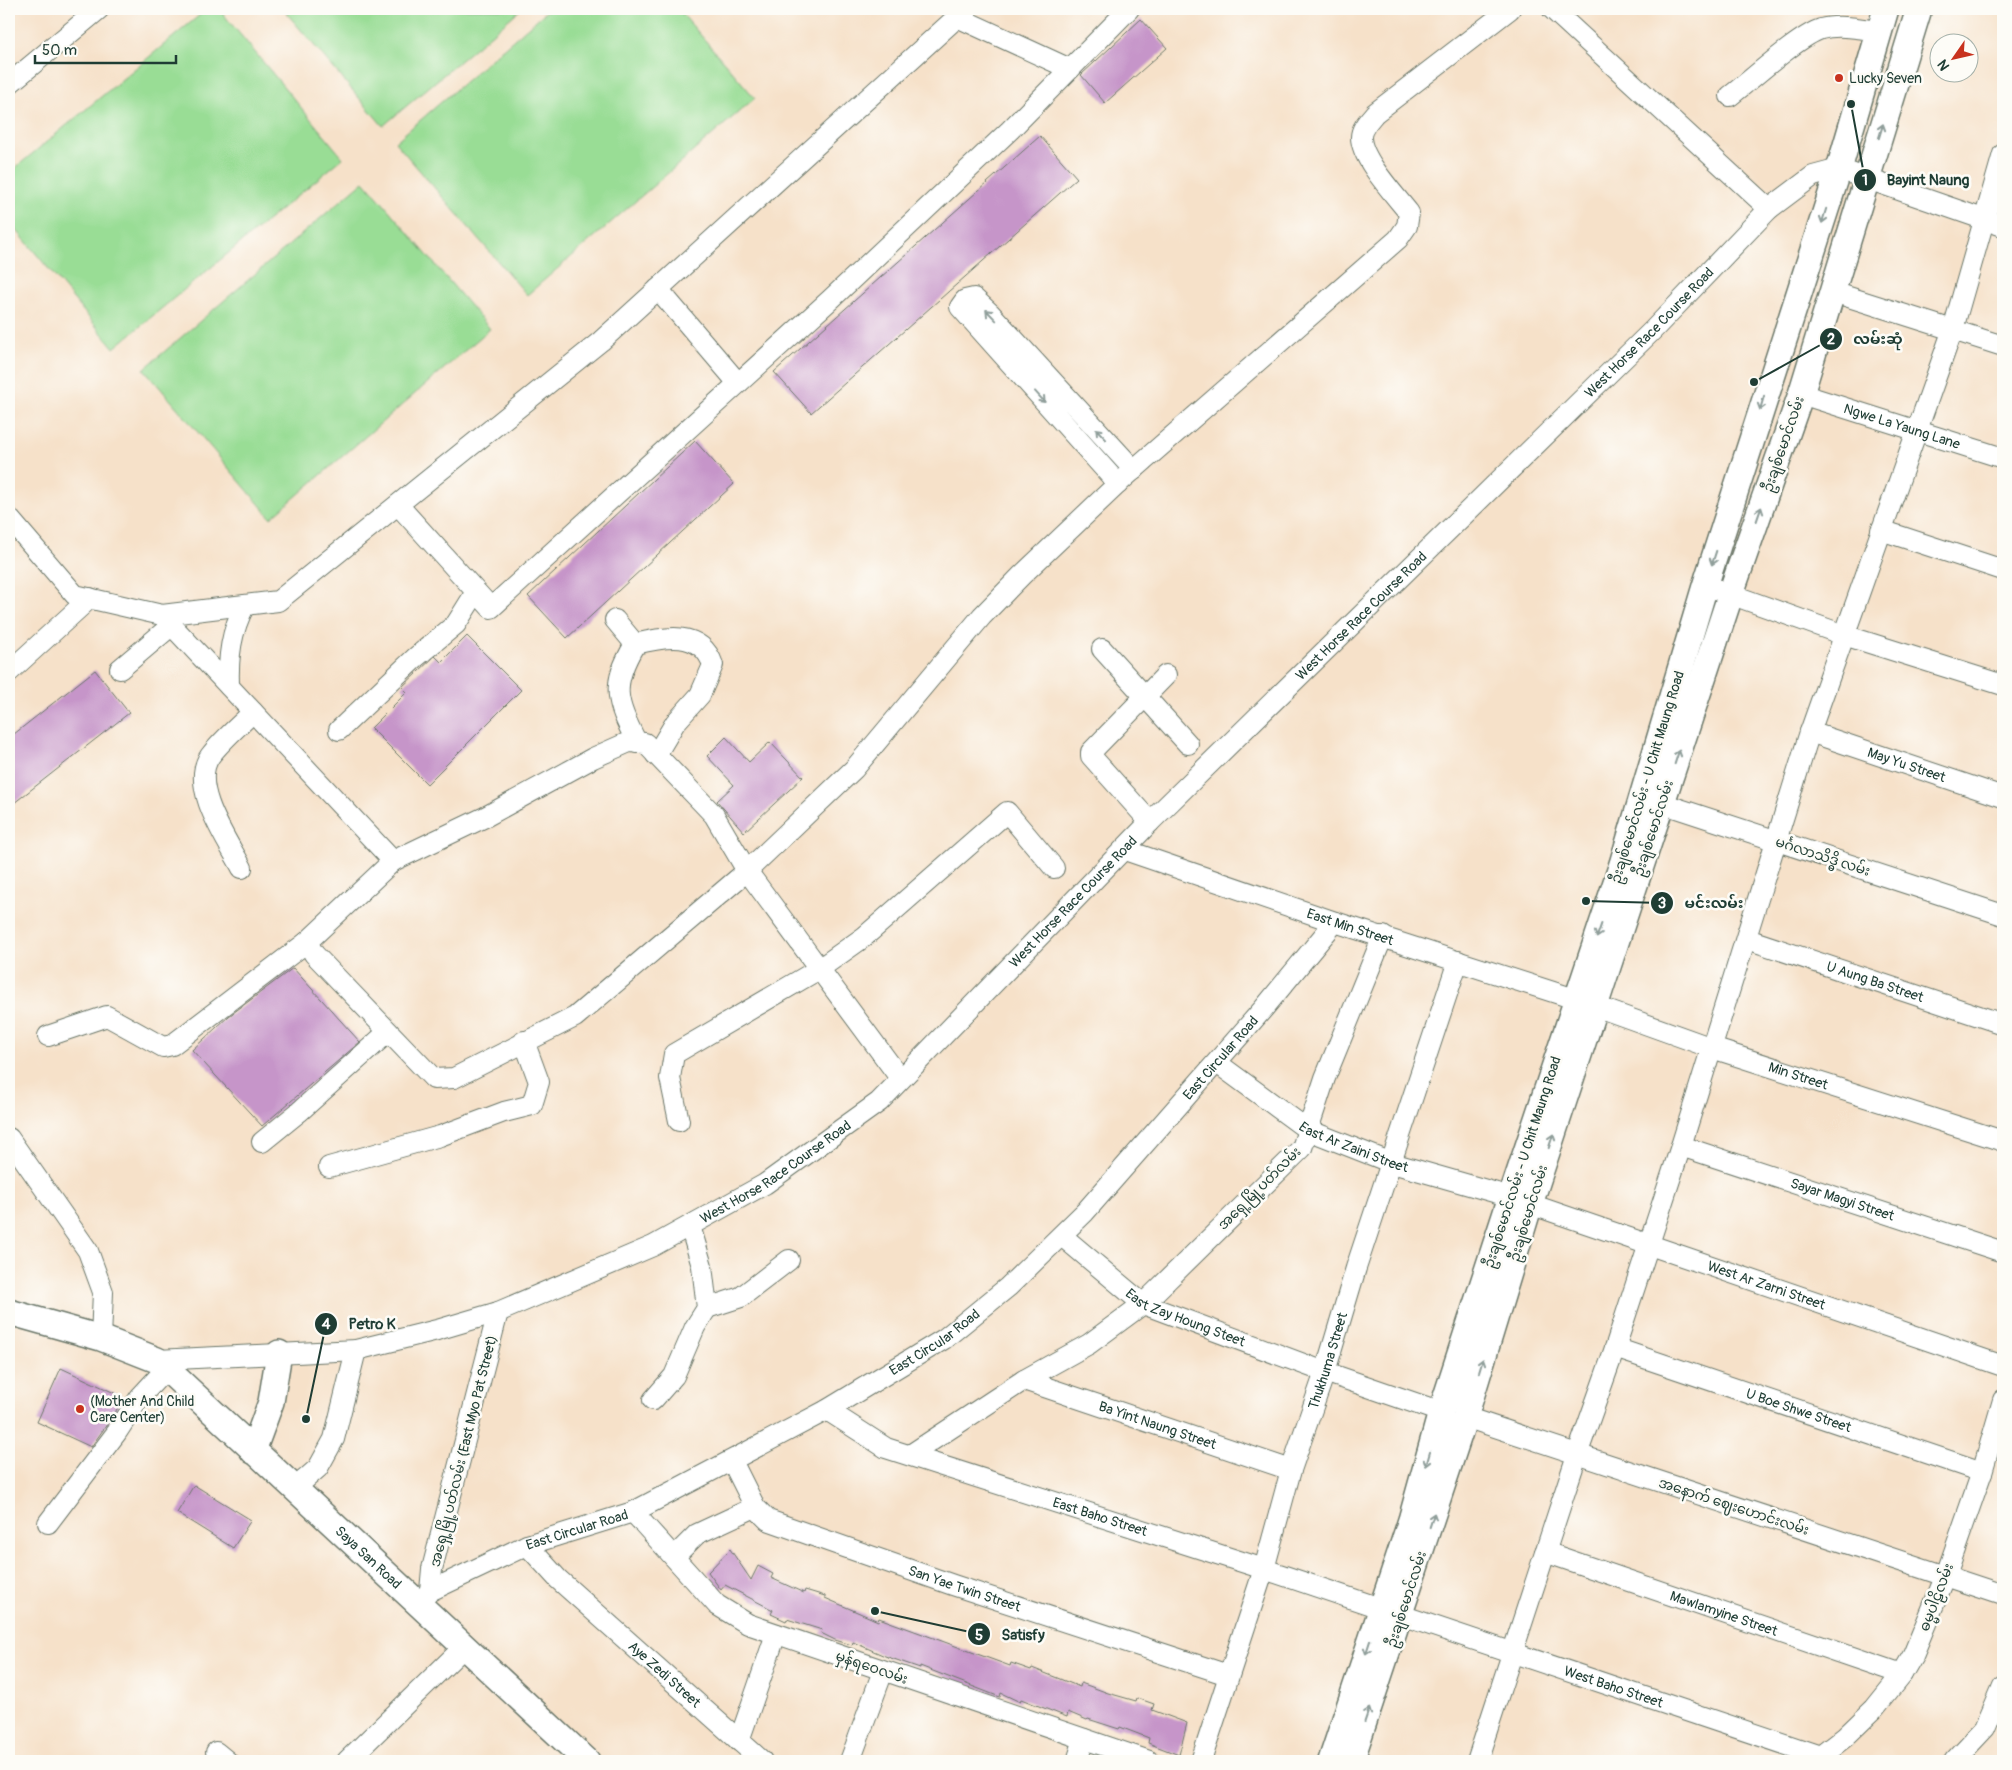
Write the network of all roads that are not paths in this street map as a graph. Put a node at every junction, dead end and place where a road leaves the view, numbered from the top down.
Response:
1 (99, 9) edge
2 (1129, 9) edge
3 (1510, 9) edge
4 (1552, 9) edge
5 (1919, 9) edge
6 (962, 13) edge
7 (1883, 20) edge
8 (1070, 69) junction
9 (9, 84) edge
10 (1730, 96) dead end
11 (2003, 154) edge
12 (1839, 169) junction
13 (1867, 177) junction
14 (1769, 209) junction
15 (1994, 223) edge
16 (658, 289) junction
17 (1833, 292) junction
18 (1953, 329) junction
19 (2003, 346) edge
20 (738, 383) junction
21 (1801, 394) junction
22 (1917, 431) junction
23 (2003, 458) edge
24 (1134, 470) junction
25 (1118, 484) junction
26 (398, 505) junction
27 (9, 518) edge
28 (1881, 530) junction
29 (2003, 570) edge
30 (1705, 586) junction
31 (476, 592) junction
32 (1731, 593) junction
33 (90, 598) junction
34 (245, 605) junction
35 (167, 620) junction
36 (615, 620) dead end
37 (1844, 635) junction
38 (635, 644) junction
39 (1102, 649) dead end
40 (120, 669) dead end
41 (9, 672) edge
42 (1166, 675) dead end
43 (2003, 685) edge
44 (229, 686) junction
45 (1144, 696) junction
46 (253, 712) junction
47 (339, 730) dead end
48 (1810, 732) junction
49 (637, 743) junction
50 (1188, 744) dead end
51 (656, 756) junction
52 (2003, 797) edge
53 (1652, 800) junction
54 (1150, 822) junction
55 (1778, 841) junction
56 (1125, 850) junction
57 (393, 861) junction
58 (242, 868) dead end
59 (1054, 868) dead end
60 (747, 871) junction
61 (2003, 915) edge
62 (1335, 922) junction
63 (1383, 936) junction
64 (1747, 939) junction
65 (307, 942) junction
66 (1458, 961) junction
67 (819, 969) junction
68 (1585, 1002) junction
69 (2003, 1024) edge
70 (388, 1032) junction
71 (48, 1036) dead end
72 (524, 1041) junction
73 (1712, 1048) junction
74 (1217, 1063) junction
75 (900, 1078) junction
76 (679, 1121) dead end
77 (1308, 1130) junction
78 (9, 1138) edge
79 (2003, 1140) edge
80 (262, 1142) dead end
81 (1681, 1146) junction
82 (1392, 1163) junction
83 (329, 1167) dead end
84 (1520, 1201) junction
85 (690, 1226) junction
86 (1062, 1236) junction
87 (1648, 1244) junction
88 (2003, 1252) edge
89 (789, 1260) dead end
90 (1143, 1304) junction
91 (707, 1308) junction
92 (9, 1312) edge
93 (498, 1312) junction
94 (101, 1338) junction
95 (1615, 1348) junction
96 (356, 1350) junction
97 (279, 1353) junction
98 (161, 1365) junction
99 (2003, 1366) edge
100 (1325, 1372) junction
101 (1024, 1380) junction
102 (653, 1400) dead end
103 (2003, 1400) edge
104 (827, 1410) junction
105 (1441, 1412) junction
106 (1466, 1417) junction
107 (253, 1451) junction
108 (910, 1455) junction
109 (1576, 1455) junction
110 (732, 1462) junction
111 (1291, 1470) junction
112 (1982, 1472) junction
113 (294, 1489) junction
114 (755, 1507) junction
115 (633, 1512) junction
116 (48, 1523) dead end
117 (527, 1546) junction
118 (1545, 1552) junction
119 (674, 1557) junction
120 (1264, 1569) junction
121 (1946, 1575) junction
122 (2003, 1595) edge
123 (424, 1597) junction
124 (1390, 1613) junction
125 (776, 1634) junction
126 (464, 1647) junction
127 (1511, 1654) junction
128 (883, 1671) junction
129 (1902, 1674) junction
130 (1228, 1675) junction
131 (2003, 1686) edge
132 (1084, 1739) junction
133 (739, 1741) junction
134 (580, 1759) edge
135 (1484, 1759) edge
136 (1820, 1759) edge
137 (347, 1761) edge
138 (762, 1761) edge
139 (850, 1761) edge
140 (1077, 1761) edge
141 (1149, 1761) edge
142 (1201, 1761) edge
143 (1331, 1761) edge
144 (1351, 1761) edge
145 (1954, 1761) edge

1 - 9 street
2 - 8 street
3 - 24 street
4 - 14 street
13 -> 5 main road, ဦးချစ်မောင်လမ်း
6 - 8 street
6 - 16 street
7 - 10 street
7 - 12 main road
8 - 20 street
11 - 15 street
12 - 13 street
12 - 14 street, West Horse Race Course Road
12 -> 30 main road, ဦးချစ်မောင်လမ်း - U Chit Maung Road
13 - 15 street
13 - 17 main road, ဦးချစ်မောင်လမ်း
14 - 54 street, West Horse Race Course Road
15 - 18 street
16 - 20 street
16 - 26 street
17 - 18 street
17 - 21 main road, ဦးချစ်မောင်လမ်း
18 - 19 street
18 - 22 street
20 - 31 street
21 - 22 street, Ngwe La Yaung Lane
32 -> 21 main road, ဦးချစ်မောင်လမ်း
22 - 23 street, Ngwe La Yaung Lane
22 - 28 street
24 - 25 street
24 -> 25 street
25 - 60 street
26 - 31 street
26 - 34 street
27 - 33 street
28 - 29 street
28 - 37 street
30 - 32 street
30 - 53 main road, ဦးချစ်မောင်လမ်း - U Chit Maung Road
31 - 47 street
32 - 37 street
53 -> 32 main road, ဦးချစ်မောင်လမ်း
33 - 35 street
33 - 41 street
34 - 35 street
34 - 44 street
35 - 40 street
35 - 44 street
36 - 38 street
37 - 43 street
37 - 48 street
38 - 49 street
38 - 51 street
39 - 45 street
42 - 45 street
44 - 46 street
45 - 50 street
45 - 54 street
46 - 57 street
46 - 58 street
48 - 52 street, May Yu Street
48 - 55 street
49 - 51 street
49 - 57 street
51 - 60 street
53 - 55 street, မင်္ဂလာသိဒ္ဓိ လမ်း
53 - 68 main road, ဦးချစ်မောင်လမ်း
54 - 56 street, West Horse Race Course Road
55 - 61 street, မင်္ဂလာသိဒ္ဓိ လမ်း
55 - 64 street
56 - 62 street, East Min Street
56 - 75 street, West Horse Race Course Road
57 - 65 street
59 - 67 street
60 - 67 street
60 - 72 street
62 - 63 street, East Min Street
62 - 74 street, East Circular Road
63 - 66 street, East Min Street
63 - 77 street, အရှေ့မြို့ပတ်လမ်း
64 - 69 street, U Aung Ba Street
64 - 73 street
65 - 70 street
65 - 71 street
66 - 68 street, East Min Street
66 - 82 street, Thukhuma Street
67 - 75 street
67 - 76 street
68 - 73 street, Min Street
68 - 84 main road, ဦးချစ်မောင်လမ်း
70 - 72 street
70 - 80 street
72 - 83 street
73 - 79 street, Min Street
73 - 81 street
74 - 77 street, East Ar Zaini Street
74 - 86 street, East Circular Road
75 - 85 street, West Horse Race Course Road
77 - 82 street, East Ar Zaini Street
77 - 90 street, အရှေ့မြို့ပတ်လမ်း
78 - 94 street
81 - 87 street
81 - 88 street, Sayar Magyi Street
82 - 84 street, East Ar Zaini Street
82 - 100 street, Thukhuma Street
84 - 87 street, West Ar Zarni Street
84 - 105 main road, ဦးချစ်မောင်လမ်း - U Chit Maung Road
106 -> 84 main road, ဦးချစ်မောင်လမ်း
85 - 91 street
85 - 93 street, West Horse Race Course Road
86 - 90 street, East Zay Houng Steet
86 - 104 street, East Circular Road
87 - 95 street
87 - 99 street, West Ar Zarni Street
89 - 91 street
90 - 100 street, East Zay Houng Steet
90 - 101 street, အရှေ့မြို့ပတ်လမ်း
91 - 102 street
92 - 94 main road
93 - 96 street, West Horse Race Course Road
93 - 123 street, အရှေ့မြို့ပတ်လမ်း (East Myo Pat Street)
94 - 98 main road
95 - 109 street
95 - 112 street, U Boe Shwe Street
96 - 97 street, West Horse Race Course Road
96 - 113 street
97 - 98 street, West Horse Race Course Road
97 - 107 main road
98 - 107 main road, Saya San Road
98 - 116 street
100 - 105 street, East Zay Houng Steet
100 - 111 street, Thukhuma Street
101 - 108 street, အရှေ့မြို့ပတ်လမ်း
101 - 111 street, Ba Yint Naung Street
103 - 112 street, ဓမ္မပါဠိလမ်း
104 - 108 street, East Baho Street
104 - 110 street, East Circular Road
105 -> 124 main road, ဦးချစ်မောင်လမ်း
106 - 109 street, အနောက် ဈေးဟောင်းလမ်း
124 -> 106 main road, ဦးချစ်မောင်လမ်း
107 - 113 main road, Saya San Road
108 - 120 street, East Baho Street
109 - 118 street
109 - 121 street, အနောက် ဈေးဟောင်းလမ်း
110 - 114 street, San Yae Twin Street
110 - 115 street, East Circular Road
111 - 120 street, Thukhuma Street
112 - 121 street, ဓမ္မပါဠိလမ်း
113 - 123 main road, Saya San Road
114 - 119 street
114 - 130 street, San Yae Twin Street
115 - 117 street, East Circular Road
115 - 119 street, မှန်ရဝေလမ်း
117 - 123 street, East Circular Road
117 - 133 street, Aye Zedi Street
118 - 127 street
118 - 129 street, Mawlamyine Street
119 - 125 street, မှန်ရဝေလမ်း
120 - 124 street, East Baho Street
120 - 130 street, Thukhuma Street
121 - 122 street, အနောက် ဈေးဟောင်းလမ်း
121 - 129 street, ဓမ္မပါဠိလမ်း
123 - 126 main road, Saya San Road
124 - 127 street, West Baho Street
124 -> 143 main road, ဦးချစ်မောင်လမ်း
144 -> 124 main road, ဦးချစ်မောင်လမ်း
125 - 128 street, မှန်ရဝေလမ်း
125 - 133 street
126 - 134 main road, Saya San Road
126 - 137 street
127 - 135 street
127 - 136 street, West Baho Street
128 - 132 street, မှန်ရဝေလမ်း
128 - 139 street
129 - 136 street, ဓမ္မပါဠိလမ်း
130 - 142 street, Thukhuma Street
131 - 145 street
132 - 140 street
132 - 141 street, မှန်ရဝေလမ်း
133 - 138 street, Aye Zedi Street

